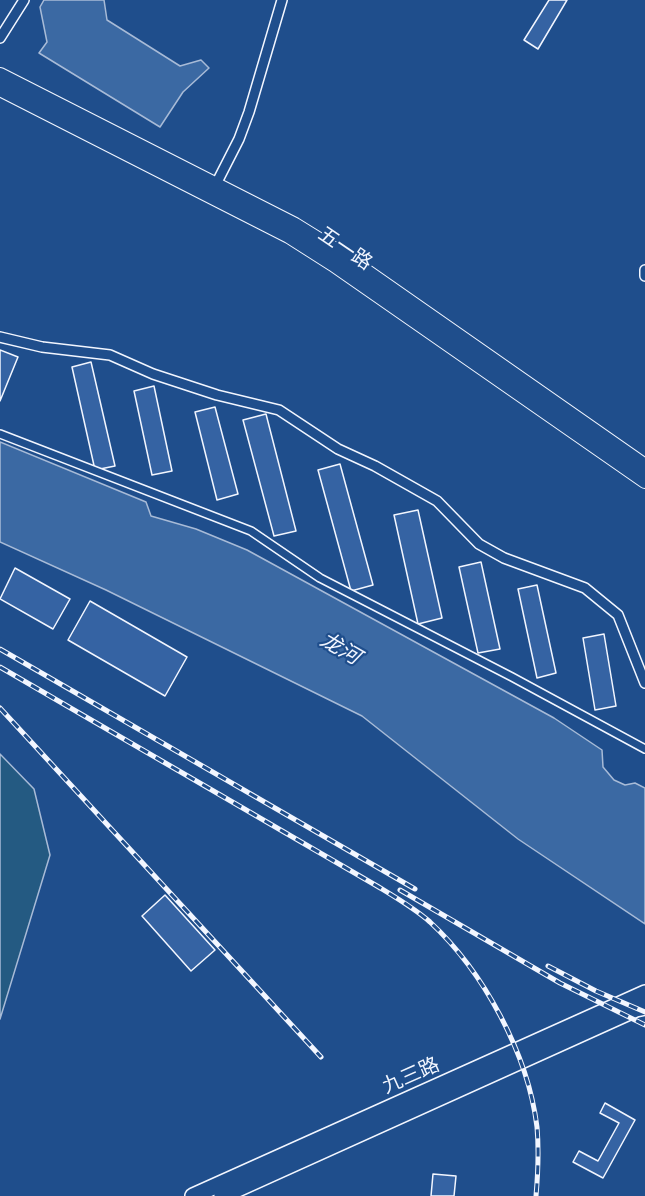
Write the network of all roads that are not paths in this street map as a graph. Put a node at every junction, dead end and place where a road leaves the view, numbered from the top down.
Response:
1 (24, 0) edge
2 (282, 0) edge
3 (0, 38) edge
4 (0, 75) edge
5 (0, 89) edge
6 (213, 189) junction
7 (645, 270) edge
8 (645, 276) edge
9 (0, 337) edge
10 (0, 434) edge
11 (644, 473) edge
12 (645, 683) edge
13 (645, 748) edge
14 (645, 993) edge
15 (645, 1007) edge
16 (193, 1196) edge
17 (222, 1196) edge

1 - 3 street
2 - 6 street
4 - 6 main road, 五一路
5 - 6 main road, 五一路
6 - 11 main road, 五一路
7 - 8 street
9 - 12 street
10 - 13 street
14 - 16 highway, 九三路
15 - 17 highway, 九三路

